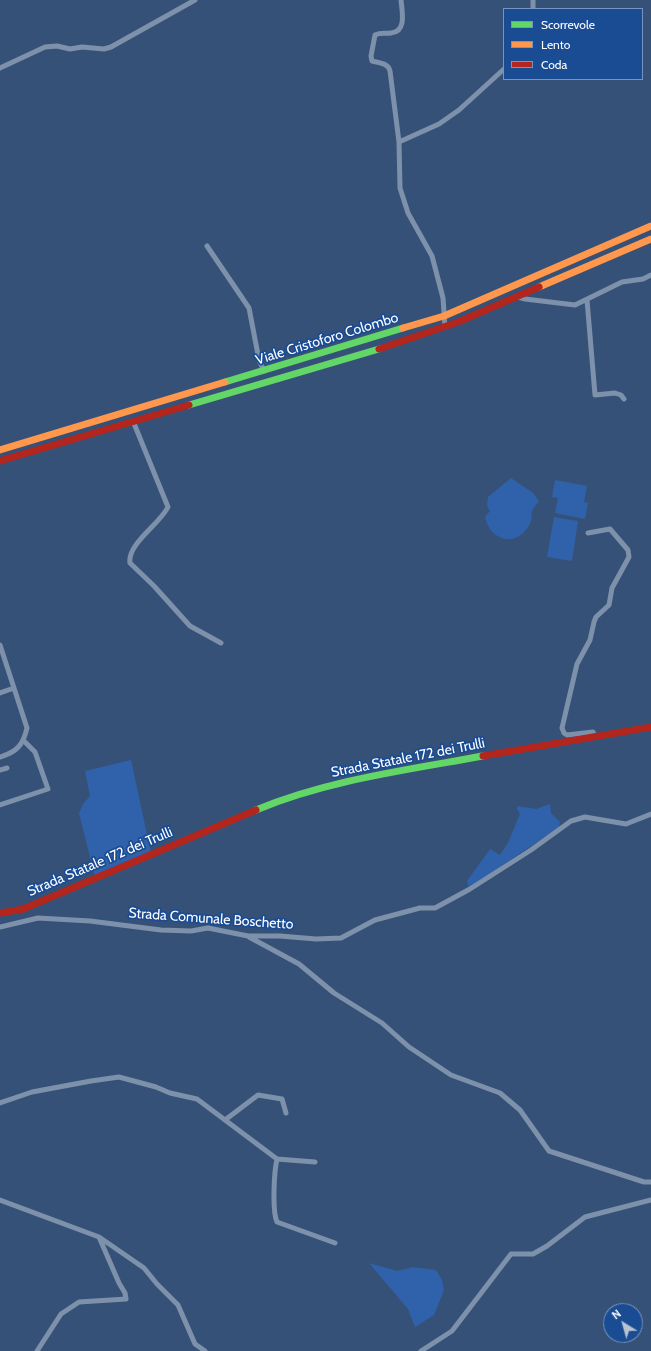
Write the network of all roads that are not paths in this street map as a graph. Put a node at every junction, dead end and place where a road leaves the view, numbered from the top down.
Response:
1 (195, 0) edge
2 (401, 0) edge
3 (0, 68) edge
4 (503, 70) edge
5 (399, 142) junction
6 (651, 226) edge
7 (651, 239) edge
8 (207, 246) dead end
9 (651, 275) edge
10 (518, 296) junction
11 (586, 300) junction
12 (444, 316) junction
13 (445, 327) junction
14 (264, 371) junction
15 (624, 399) dead end
16 (133, 421) junction
17 (86, 424) junction
18 (88, 434) junction
19 (0, 450) edge
20 (0, 461) edge
21 (588, 532) dead end
22 (221, 643) dead end
23 (0, 645) edge
24 (2, 661) edge
25 (14, 688) junction
26 (0, 693) edge
27 (651, 728) edge
28 (595, 737) junction
29 (24, 741) junction
30 (0, 757) edge
31 (7, 768) dead end
32 (0, 770) edge
33 (0, 805) edge
34 (651, 814) edge
35 (0, 908) edge
36 (23, 909) junction
37 (0, 913) edge
38 (0, 927) edge
39 (248, 936) junction
40 (0, 1103) edge
41 (286, 1113) dead end
42 (225, 1120) junction
43 (277, 1160) junction
44 (315, 1162) dead end
45 (651, 1182) edge
46 (0, 1200) edge
47 (651, 1200) edge
48 (99, 1237) junction
49 (335, 1243) dead end
50 (37, 1351) edge
51 (205, 1351) edge
52 (421, 1351) edge

1 - 3 street
2 - 5 street
4 - 5 street
5 - 12 street
6 - 12 main road, Viale Cristoforo Colombo
7 - 10 main road, Viale Cristoforo Colombo
8 - 14 street
9 - 11 street
10 - 11 street
10 - 13 main road, Viale Cristoforo Colombo
11 - 15 street
12 - 13 street
12 - 14 main road, Viale Cristoforo Colombo
13 - 16 main road, Viale Cristoforo Colombo
14 - 17 main road, Viale Cristoforo Colombo
16 - 18 main road, Viale Cristoforo Colombo
16 - 22 street
17 - 18 street
17 - 19 main road, Viale Cristoforo Colombo
18 - 20 main road, Viale Cristoforo Colombo
21 - 28 street
23 - 24 street
24 - 25 street
25 - 26 street
25 - 29 street
27 - 28 main road, Strada Statale 172 dei Trulli
28 - 36 main road, Strada Statale 172 dei Trulli
29 - 30 street
29 - 33 street
31 - 32 street
34 - 39 street, Strada Comunale Boschetto
35 - 36 main road
36 - 37 main road, Strada Statale 172 dei Trulli
38 - 39 street, Strada Comunale Boschetto
39 - 45 street
40 - 42 street
41 - 42 street
42 - 43 street
43 - 44 street
43 - 49 street
46 - 48 street
47 - 52 street
48 - 50 street
48 - 51 street

